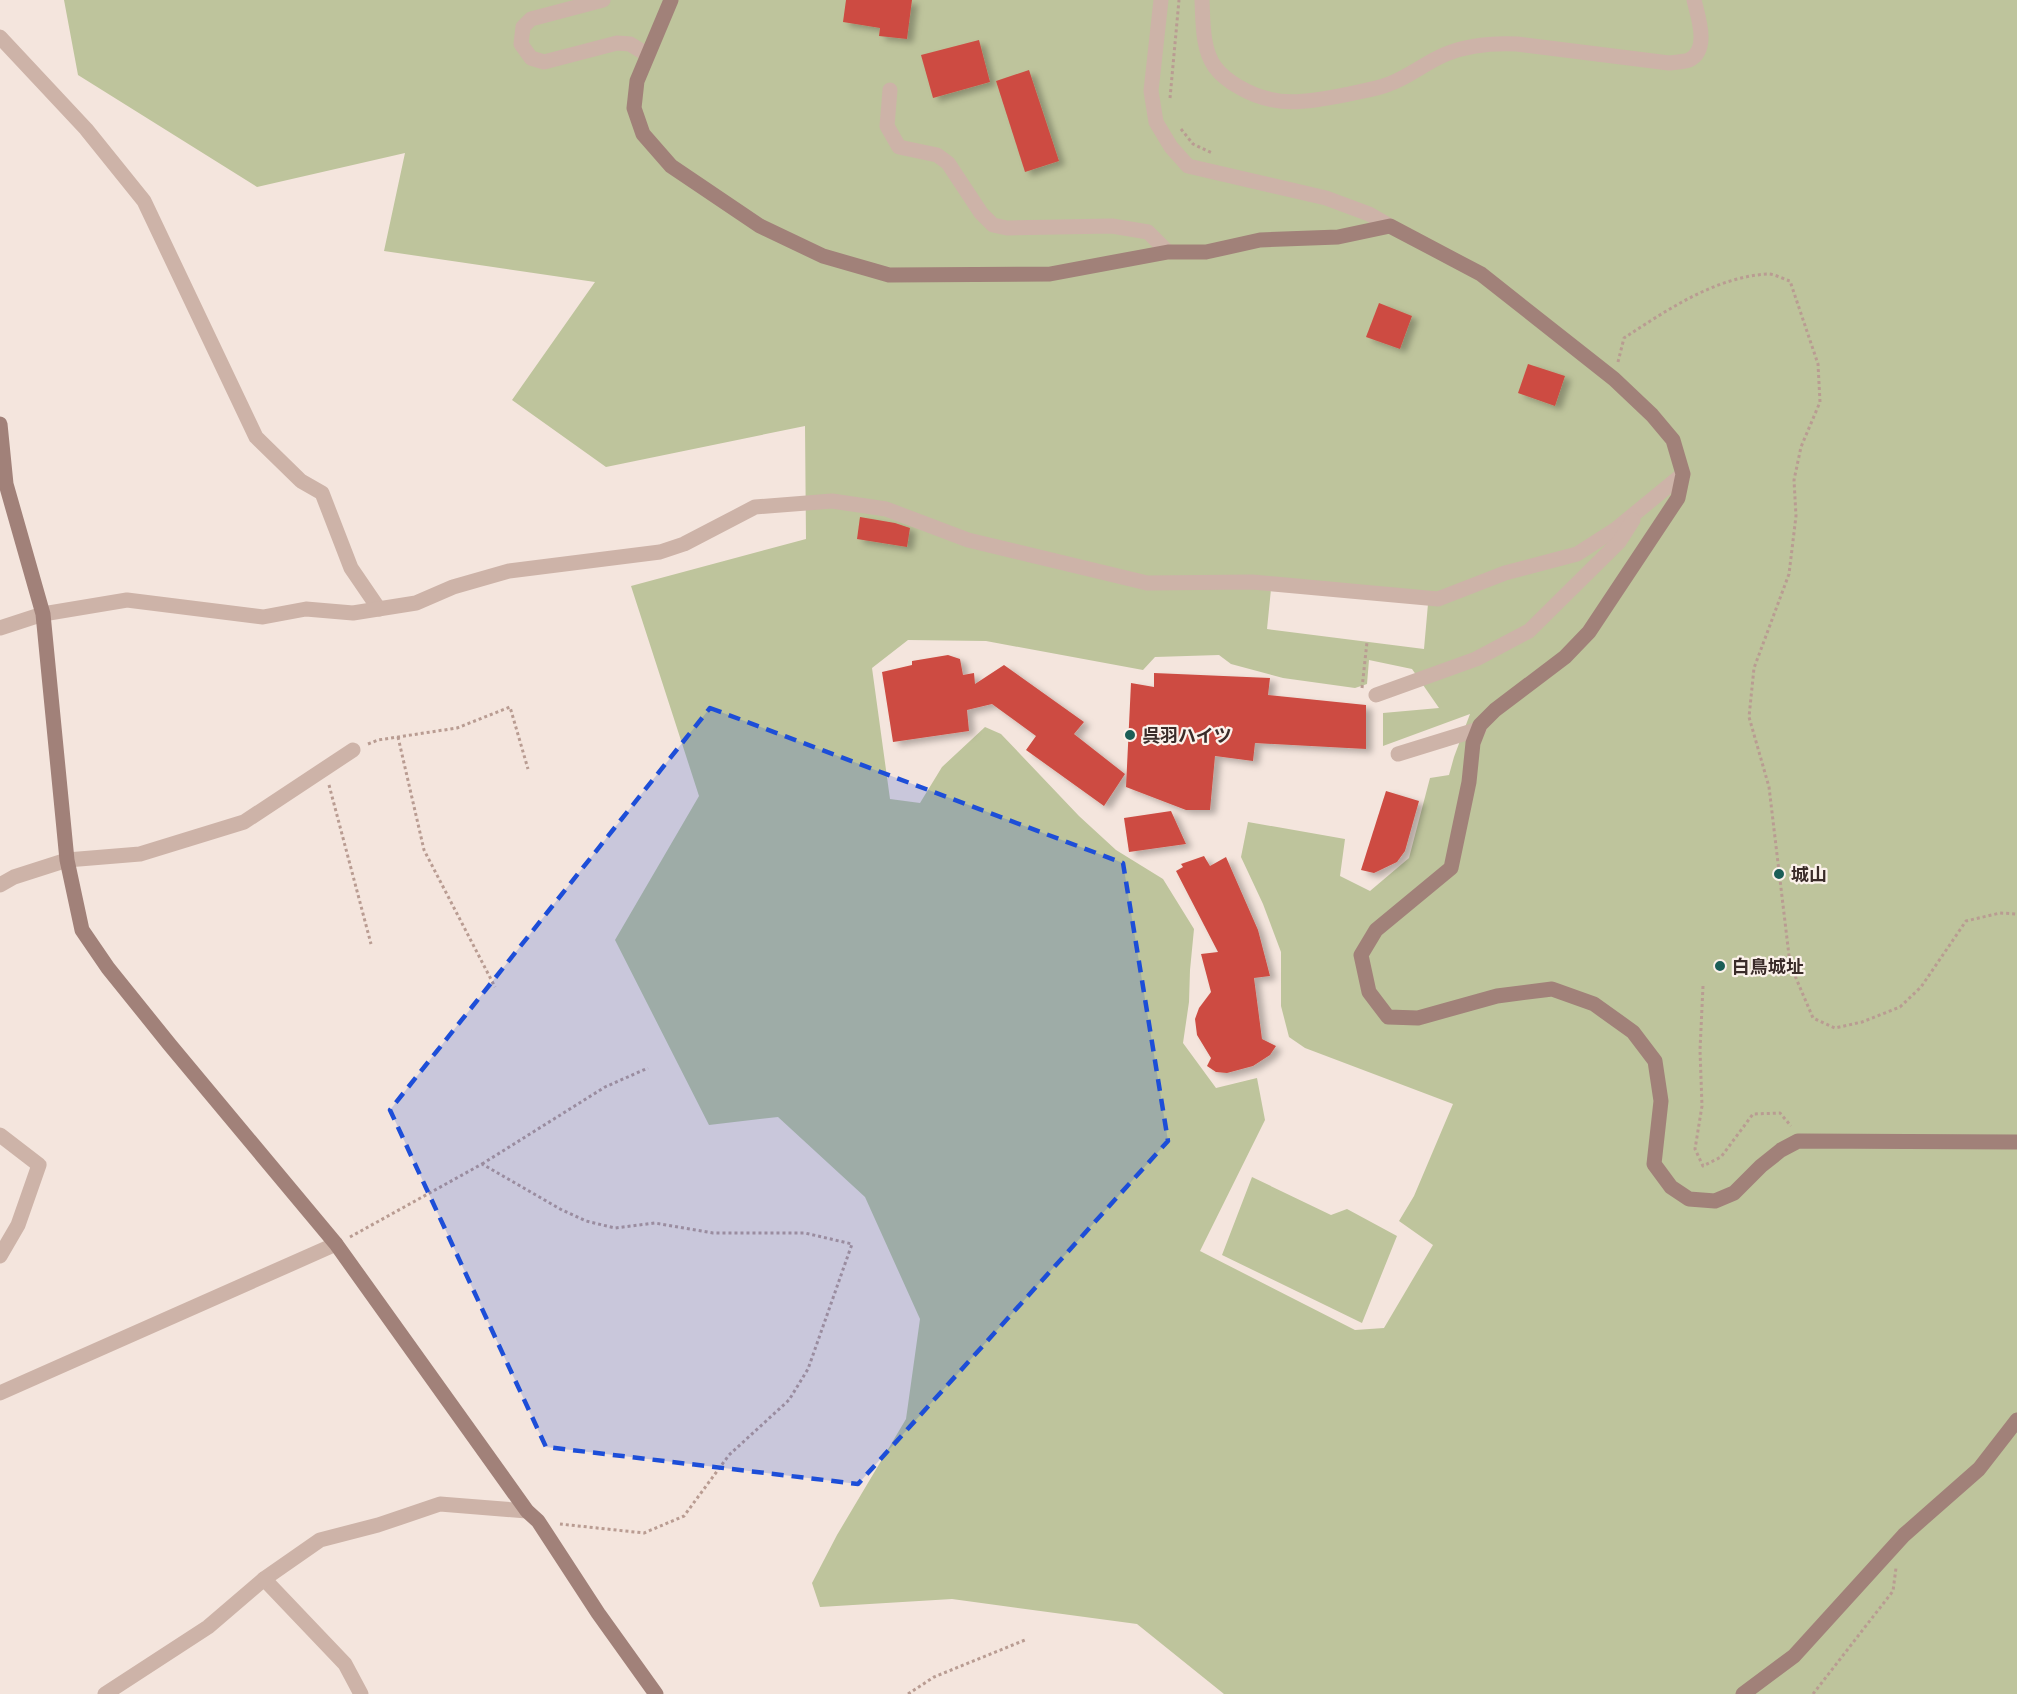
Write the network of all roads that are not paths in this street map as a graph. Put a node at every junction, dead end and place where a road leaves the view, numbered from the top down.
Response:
1 (603, 0) edge
2 (671, 0) edge
3 (1161, 0) edge
4 (1202, 0) edge
5 (1694, 0) edge
6 (0, 38) edge
7 (648, 55) junction
8 (890, 90) dead end
9 (1390, 226) junction
10 (1168, 252) junction
11 (0, 424) edge
12 (1683, 474) junction
13 (1641, 508) junction
14 (379, 609) junction
15 (43, 614) junction
16 (0, 628) edge
17 (1369, 694) road end
18 (1479, 729) junction
19 (353, 750) road end
20 (1398, 754) dead end
21 (67, 860) junction
22 (0, 885) edge
23 (0, 1135) edge
24 (2017, 1142) edge
25 (336, 1244) junction
26 (0, 1256) edge
27 (0, 1393) edge
28 (2017, 1420) edge
29 (532, 1516) junction
30 (264, 1579) junction
31 (105, 1694) edge
32 (361, 1694) edge
33 (656, 1694) edge
34 (1743, 1694) edge

1 - 7 street
2 - 7 street
3 - 9 street
4 - 5 street
6 - 14 street
7 - 10 street
8 - 10 street
9 - 10 street
9 - 12 street
11 - 15 street
12 - 13 street
12 - 18 street
13 - 14 street
13 - 17 street
14 - 15 street
15 - 16 street
15 - 21 street
18 - 20 street
18 - 24 street
19 - 21 street
21 - 22 street
21 - 25 street
23 - 26 street
25 - 27 street
25 - 29 street
28 - 34 street
29 - 30 street
29 - 33 street
30 - 31 street
30 - 32 street

